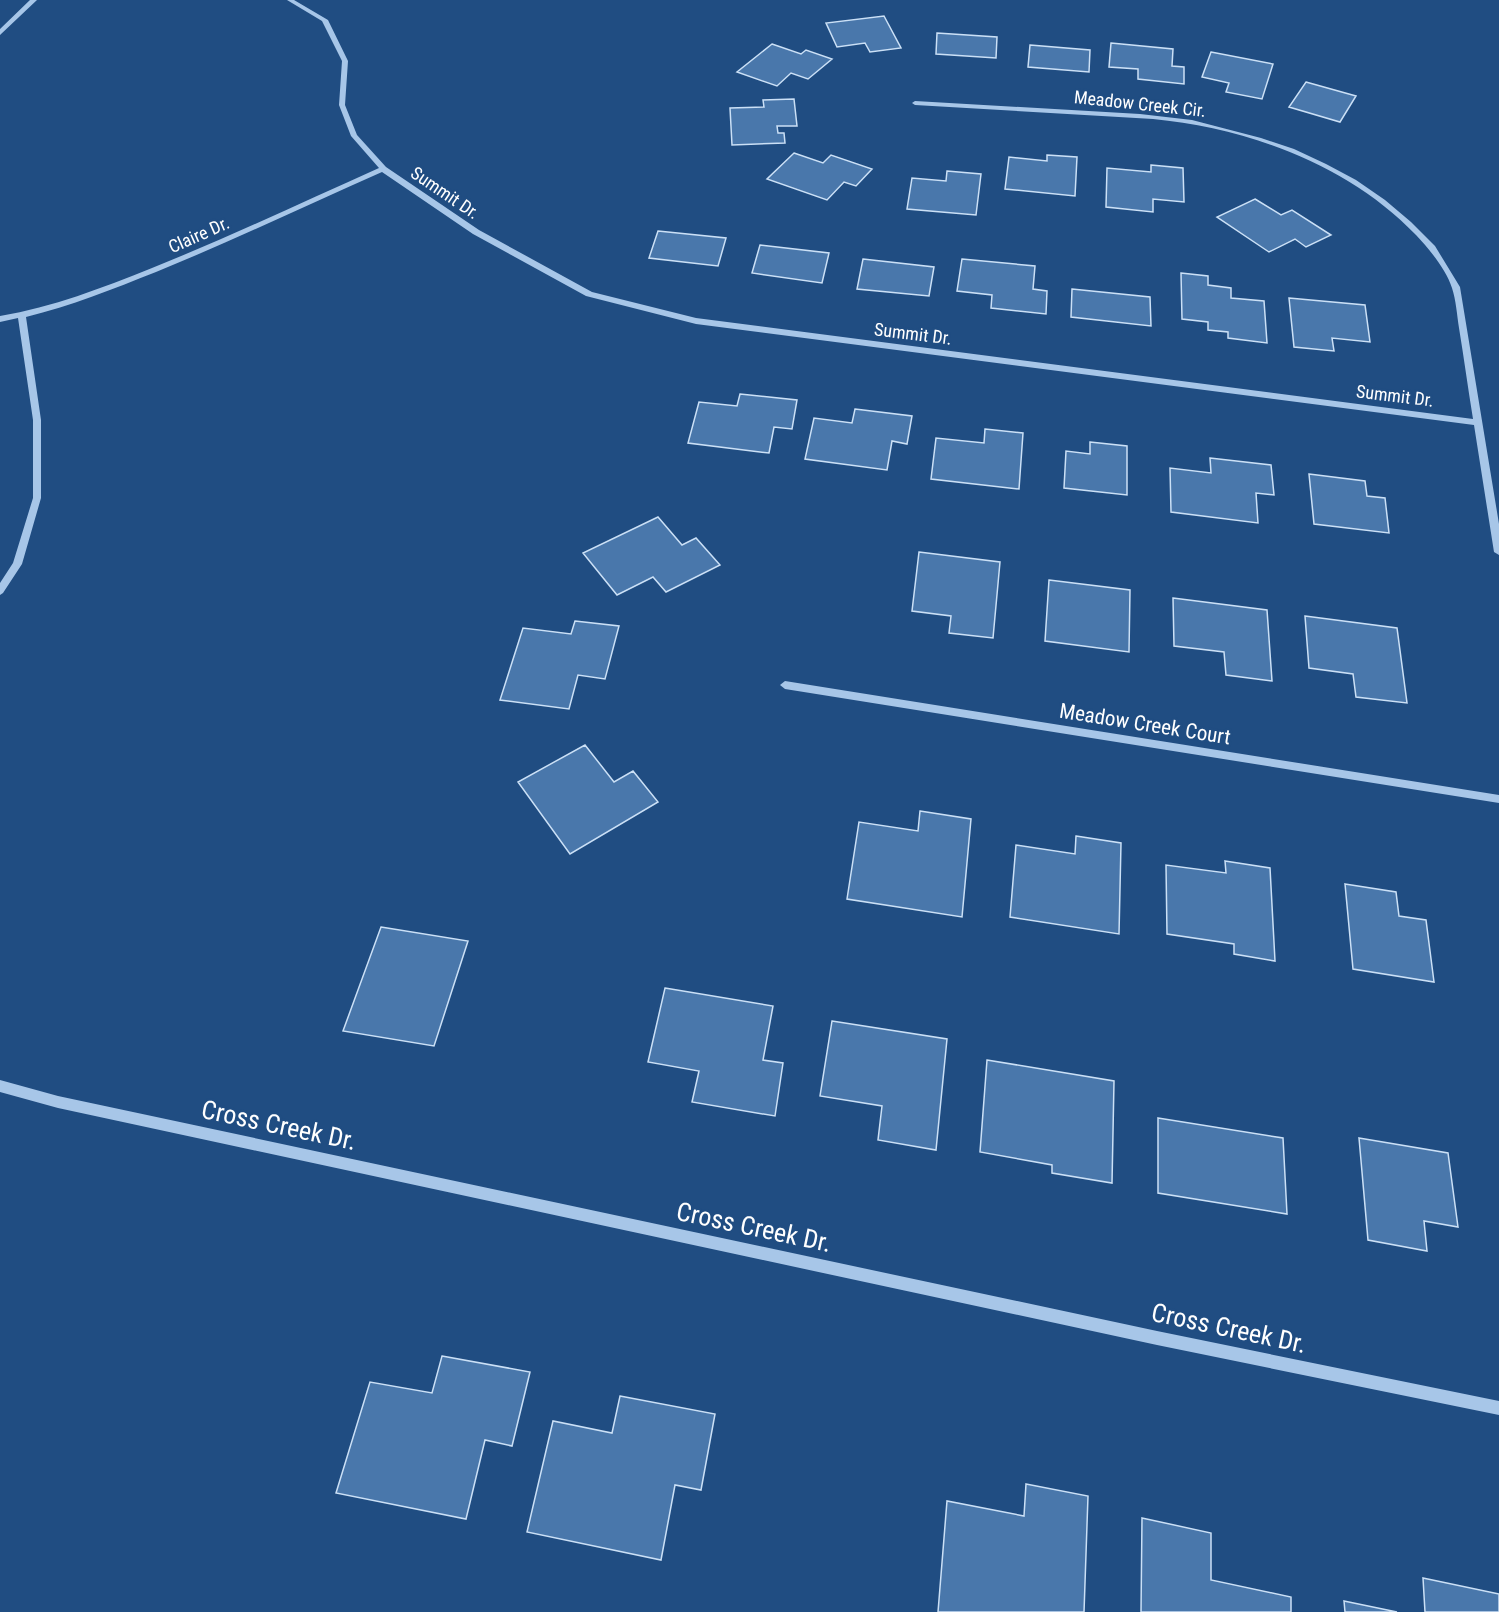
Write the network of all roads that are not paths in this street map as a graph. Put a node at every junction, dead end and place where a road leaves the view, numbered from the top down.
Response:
1 (34, 0) edge
2 (290, 0) edge
3 (0, 33) edge
4 (915, 103) dead end
5 (383, 169) junction
6 (22, 316) junction
7 (0, 319) edge
8 (1476, 422) junction
9 (1499, 552) edge
10 (0, 591) edge
11 (785, 685) dead end
12 (1499, 799) edge
13 (0, 1086) edge
14 (1499, 1408) edge

1 - 3 street
2 - 5 street, Summit Dr.
4 - 8 street, Meadow Creek Cir.
5 - 6 street, Claire Dr.
5 - 8 street, Summit Dr.
6 - 7 street, Claire Dr.
6 - 10 street
8 - 9 street, Meadow Creek Cir.
11 - 12 street, Meadow Creek Court
13 - 14 street, Cross Creek Dr.

